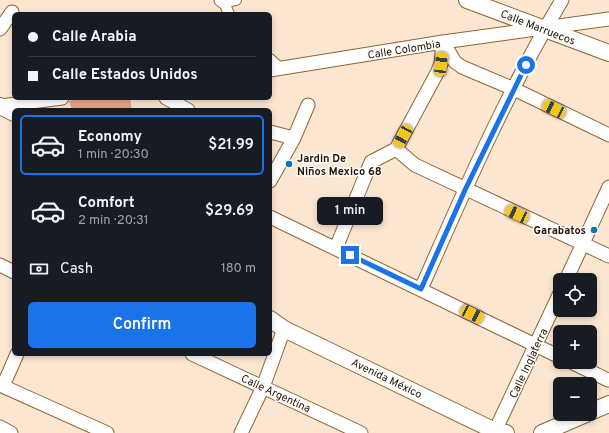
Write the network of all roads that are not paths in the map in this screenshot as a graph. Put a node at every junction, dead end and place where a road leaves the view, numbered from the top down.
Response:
1 (467, 0) edge
2 (562, 0) edge
3 (12, 12) dead end
4 (609, 19) edge
5 (0, 29) edge
6 (544, 29) junction
7 (443, 42) junction
8 (609, 54) edge
9 (276, 69) edge
10 (514, 89) junction
11 (50, 100) edge
12 (170, 100) edge
13 (308, 105) dead end
14 (3, 108) edge
15 (184, 108) edge
16 (272, 132) edge
17 (609, 135) edge
18 (294, 138) junction
19 (396, 148) junction
20 (272, 177) edge
21 (609, 187) edge
22 (465, 190) junction
23 (272, 218) edge
24 (582, 244) junction
25 (336, 248) junction
26 (609, 256) edge
27 (0, 265) edge
28 (12, 271) edge
29 (569, 273) edge
30 (421, 289) junction
31 (553, 309) edge
32 (272, 320) edge
33 (284, 329) junction
34 (537, 345) junction
35 (553, 353) edge
36 (16, 356) edge
37 (196, 356) edge
38 (585, 369) edge
39 (608, 380) dead end
40 (2, 385) edge
41 (263, 387) junction
42 (609, 404) edge
43 (597, 409) edge
44 (570, 421) edge
45 (0, 427) edge
46 (499, 432) edge
47 (11, 433) edge
48 (107, 433) edge
49 (241, 433) edge
50 (361, 433) edge
51 (542, 433) edge

1 - 6 street, Calle Marruecos
2 - 6 street
3 - 5 street
4 - 6 street, Calle Colombia
6 - 7 street, Calle Colombia
6 - 8 street, Calle Marruecos
6 - 10 street
7 - 9 street, Calle Colombia
7 - 10 street
7 - 19 street
10 - 17 street
10 - 22 street
11 - 14 street
12 - 15 street
13 - 18 street
16 - 18 street
18 - 20 street
19 - 22 street
19 - 25 street
21 - 24 street
22 - 24 street
22 - 30 street
23 - 25 street
24 - 26 street
24 - 29 street
25 - 30 street
27 - 28 street
30 - 34 street
31 - 34 street, Calle Inglaterra
32 - 33 street, Avenida México
33 - 41 street
33 - 46 street, Avenida México
34 - 35 street
34 - 46 street, Calle Inglaterra
36 - 40 street
37 - 41 street, Calle Argentina
38 - 39 street
40 - 48 street
41 - 49 street
41 - 50 street, Calle Argentina
42 - 43 street
44 - 51 street
45 - 47 street

